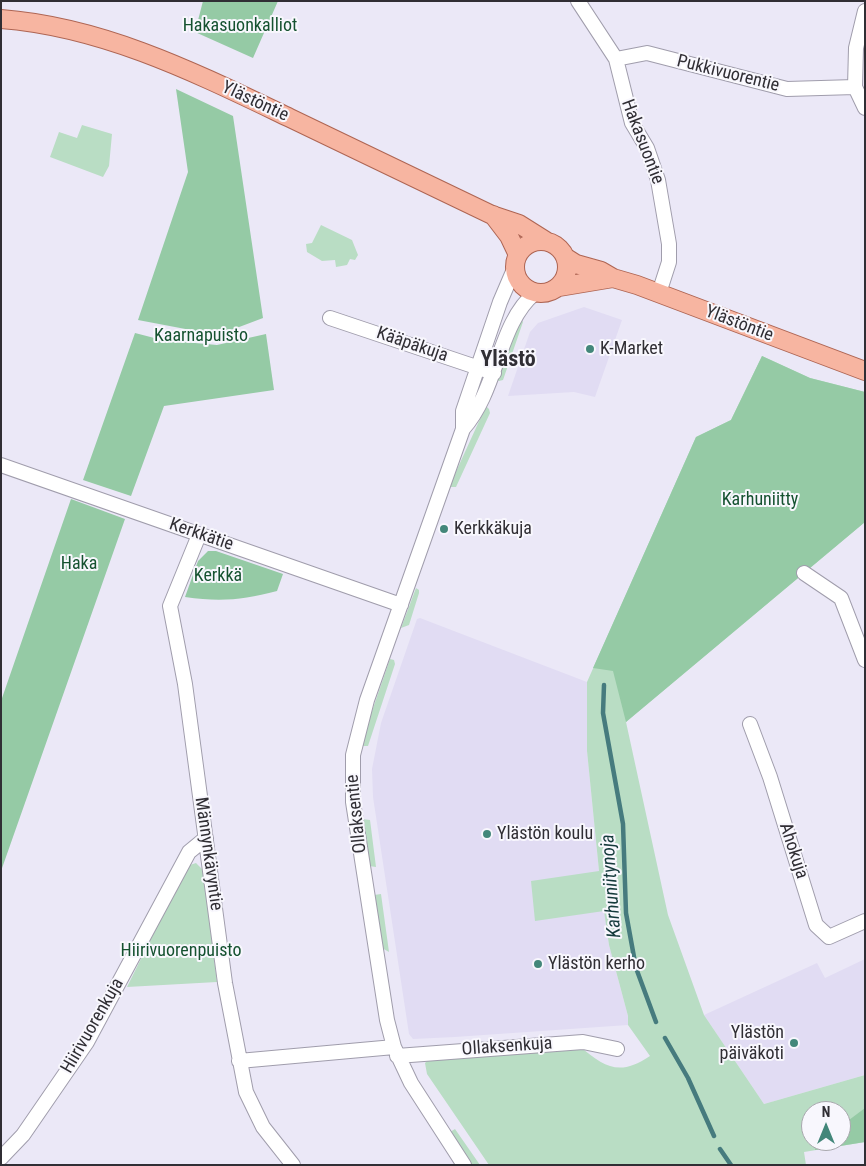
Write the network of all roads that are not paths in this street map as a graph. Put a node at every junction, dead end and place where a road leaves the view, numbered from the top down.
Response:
1 (578, 1) edge
2 (865, 11) edge
3 (3, 19) edge
4 (616, 59) junction
5 (855, 87) junction
6 (864, 106) edge
7 (492, 215) junction
8 (546, 241) junction
9 (565, 257) junction
10 (516, 261) junction
11 (613, 278) junction
12 (559, 287) junction
13 (536, 293) junction
14 (659, 293) junction
15 (330, 318) dead end
16 (478, 367) junction
17 (865, 370) edge
18 (494, 372) junction
19 (464, 429) junction
20 (1, 465) edge
21 (199, 535) junction
22 (804, 573) dead end
23 (401, 605) junction
24 (865, 660) edge
25 (750, 724) dead end
26 (206, 838) junction
27 (865, 921) edge
28 (617, 1049) dead end
29 (395, 1052) junction
30 (240, 1060) junction
31 (1, 1158) edge
32 (293, 1165) edge
33 (464, 1165) edge

1 - 4 street, Hakasuontie
2 - 5 street
3 - 7 main road, Ylästöntie
4 - 5 street, Pukkivuorentie
4 - 14 street, Hakasuontie
5 - 6 street
7 - 8 main road, Ylästöntie
7 - 10 main road, Ylästöntie
8 - 9 main road, Ylästöntie
8 - 10 main road
9 - 11 main road, Ylästöntie
9 - 12 main road
10 - 13 main road, Ylästöntie
10 - 16 street, Ollaksentie
11 - 12 main road, Ylästöntie
11 - 14 main road, Ylästöntie
12 - 13 main road, Ylästöntie
13 - 18 street, Ollaksentie
14 - 17 main road, Ylästöntie
15 - 16 street, Kääpäkuja
16 - 18 street, Kääpäkuja
16 - 19 street, Ollaksentie
18 - 19 street, Ollaksentie
19 - 23 street, Ollaksentie
20 - 21 street, Kerkkätie
21 - 23 street, Kerkkätie
21 - 26 street, Männynkävyntie
22 - 24 street
23 - 29 street, Ollaksentie
25 - 27 street, Ahokuja
26 - 30 street, Männynkävyntie
26 - 31 street, Hiirivuorenkuja
28 - 29 street, Ollaksenkuja
29 - 30 street, Ollaksenkuja
29 - 33 street, Ollaksentie
30 - 32 street, Männynkävyntie

